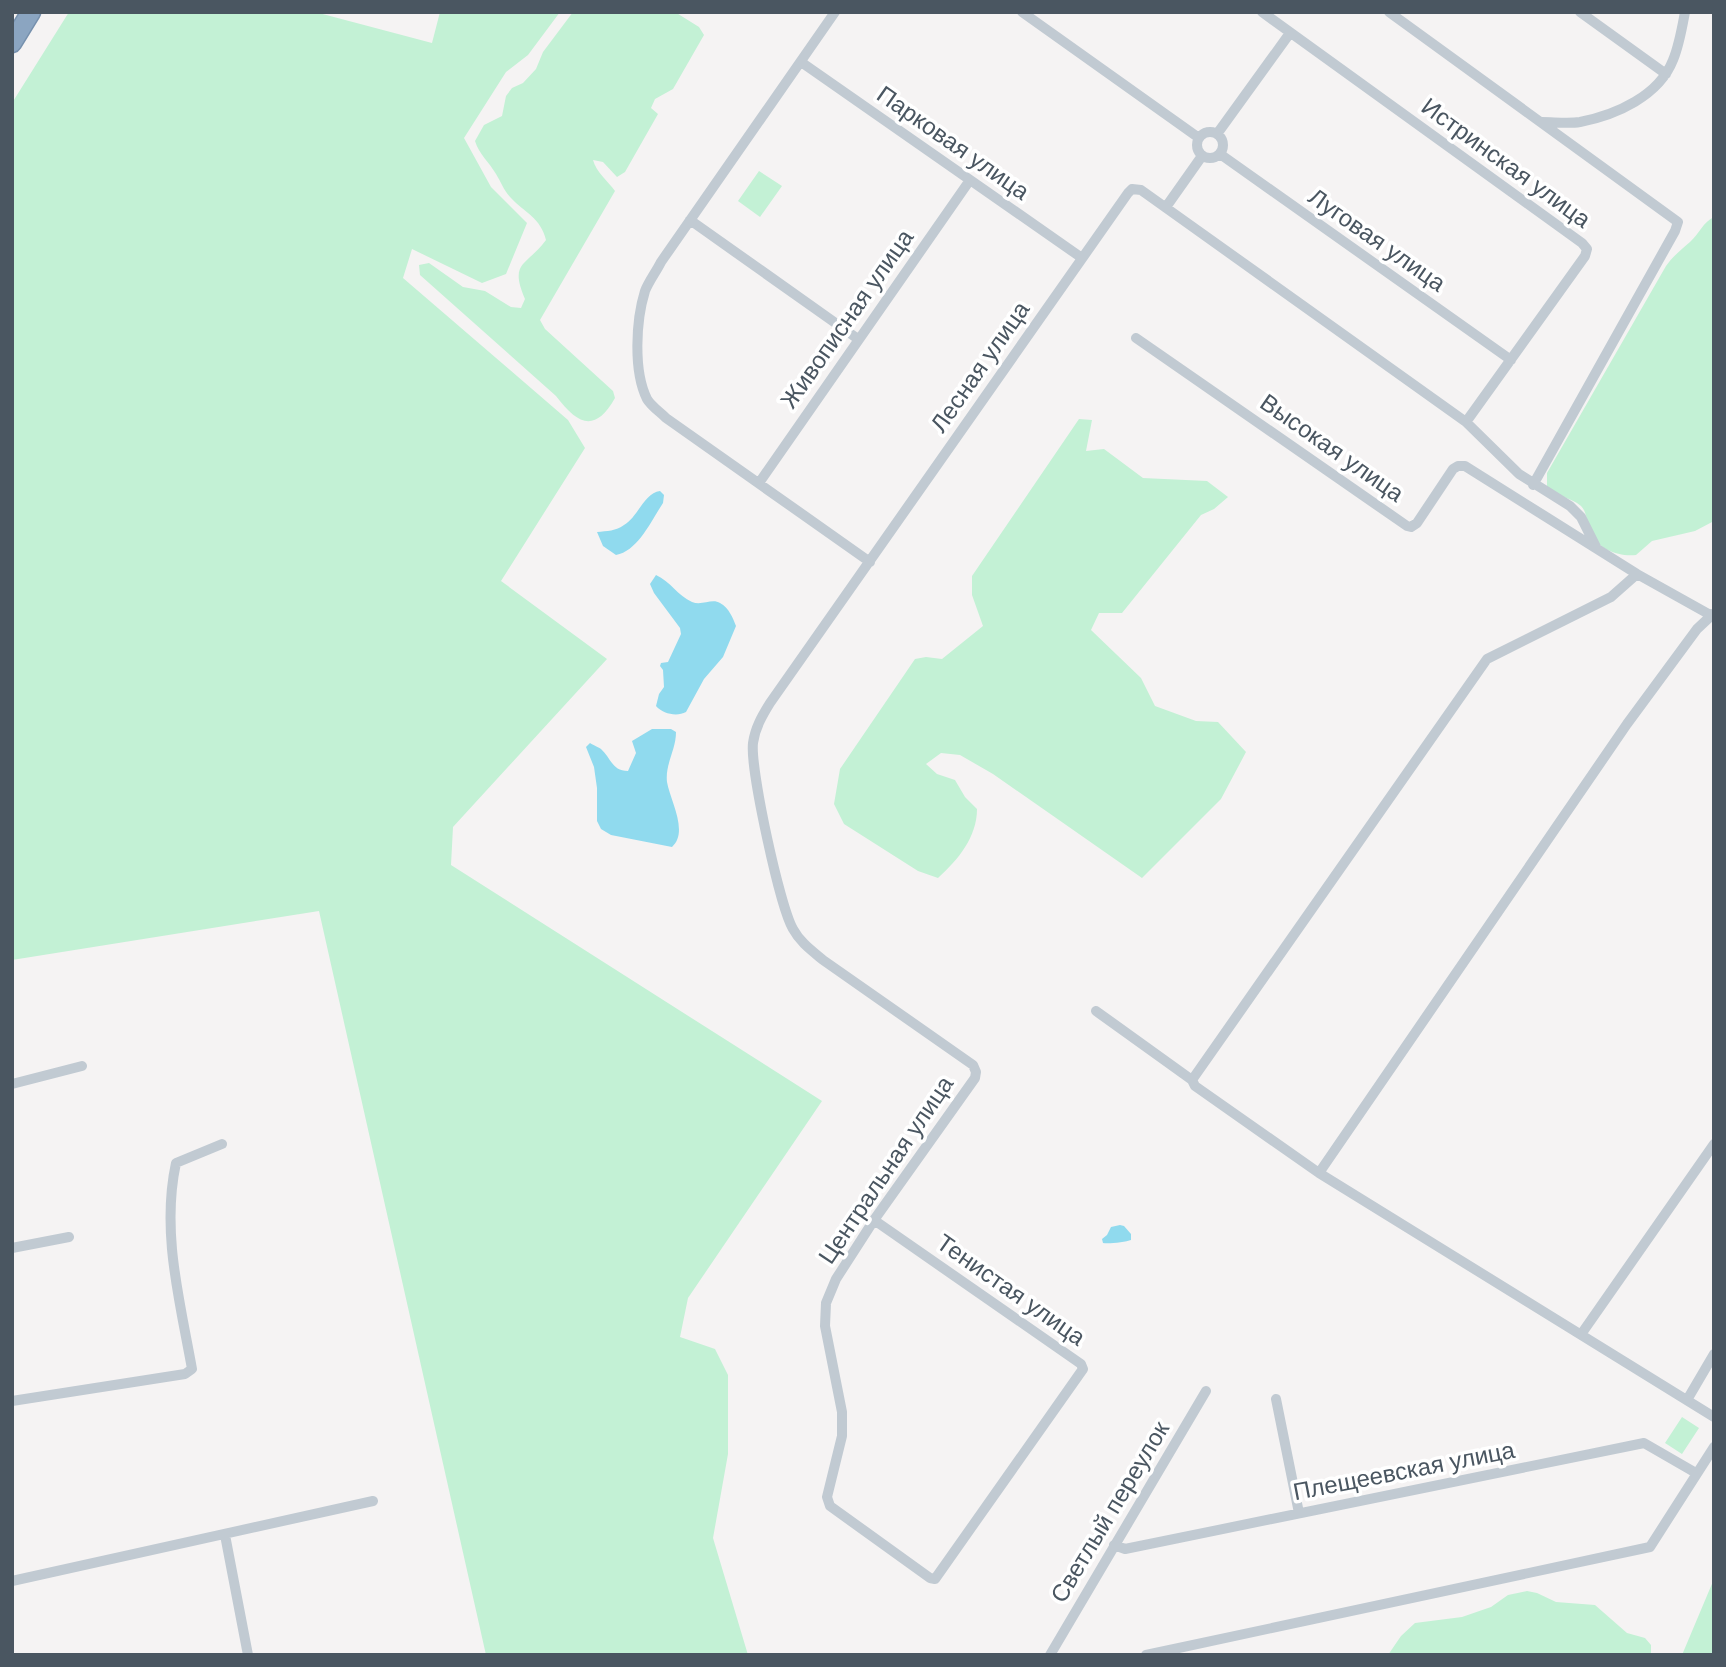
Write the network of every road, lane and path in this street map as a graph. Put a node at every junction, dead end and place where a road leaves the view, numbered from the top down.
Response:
1 (31, 12) edge
2 (835, 12) edge
3 (1022, 12) edge
4 (1262, 12) edge
5 (1389, 12) edge
6 (1580, 12) edge
7 (1685, 12) edge
8 (1290, 33) junction
9 (12, 43) edge
10 (801, 62) junction
11 (1666, 74) junction
12 (1541, 122) junction
13 (1217, 134) junction
14 (1199, 138) junction
15 (1220, 154) junction
16 (1202, 156) junction
17 (970, 180) junction
18 (1166, 206) junction
19 (690, 220) junction
20 (1082, 257) junction
21 (1136, 338) dead end
22 (858, 339) junction
23 (1511, 360) junction
24 (1466, 422) junction
25 (759, 483) junction
26 (1533, 485) junction
27 (1595, 547) junction
28 (870, 562) junction
29 (1637, 574) junction
30 (1713, 615) edge
31 (1096, 1011) dead end
32 (82, 1066) dead end
33 (1192, 1080) junction
34 (12, 1084) edge
35 (222, 1143) dead end
36 (1714, 1144) edge
37 (1320, 1172) junction
38 (874, 1220) junction
39 (69, 1237) dead end
40 (12, 1248) edge
41 (1582, 1333) junction
42 (1714, 1354) edge
43 (1206, 1391) dead end
44 (1276, 1399) dead end
45 (1687, 1400) junction
46 (12, 1401) edge
47 (1714, 1417) edge
48 (1714, 1447) edge
49 (1696, 1473) junction
50 (373, 1501) dead end
51 (1298, 1513) junction
52 (225, 1535) junction
53 (1114, 1545) junction
54 (935, 1579) joint
55 (12, 1581) edge
56 (248, 1655) edge
57 (1050, 1655) edge
58 (1146, 1655) edge

1 - 9 highway
2 - 10 street
3 - 14 street
4 - 8 street, Истринская улица
5 - 12 street
6 - 11 street
7 - 11 street
8 - 13 street
8 - 23 street, Истринская улица
10 - 17 street, Парковая улица
10 - 19 street
11 - 12 street
12 - 26 street
13 - 14 street
13 - 15 street
14 - 16 street
15 - 16 street
15 - 23 street, Луговая улица
16 - 18 street
17 - 20 street, Парковая улица
17 - 22 street, Живописная улица
18 - 20 street, Лесная улица
18 - 24 street
19 - 22 street
19 - 25 street
20 - 28 street, Лесная улица
21 - 27 street, Высокая улица
22 - 25 street, Живописная улица
23 - 24 street, Истринская улица
24 - 26 street
25 - 28 street
26 - 27 street
27 - 29 street
28 - 38 street, Центральная улица
29 - 30 street
29 - 33 street
30 - 37 street
31 - 33 street
32 - 34 street
33 - 37 street
35 - 46 street
36 - 41 street
37 - 41 street
38 - 54 street, Центральная улица
38 - 54 street, Тенистая улица
39 - 40 street
41 - 45 street
42 - 45 street
43 - 53 street, Светлый переулок
44 - 51 street
45 - 47 street
48 - 49 street
49 - 51 street, Плещеевская улица
49 - 58 street
50 - 52 street
51 - 53 street, Плещеевская улица
52 - 55 street
52 - 56 street
53 - 57 street, Светлый переулок

